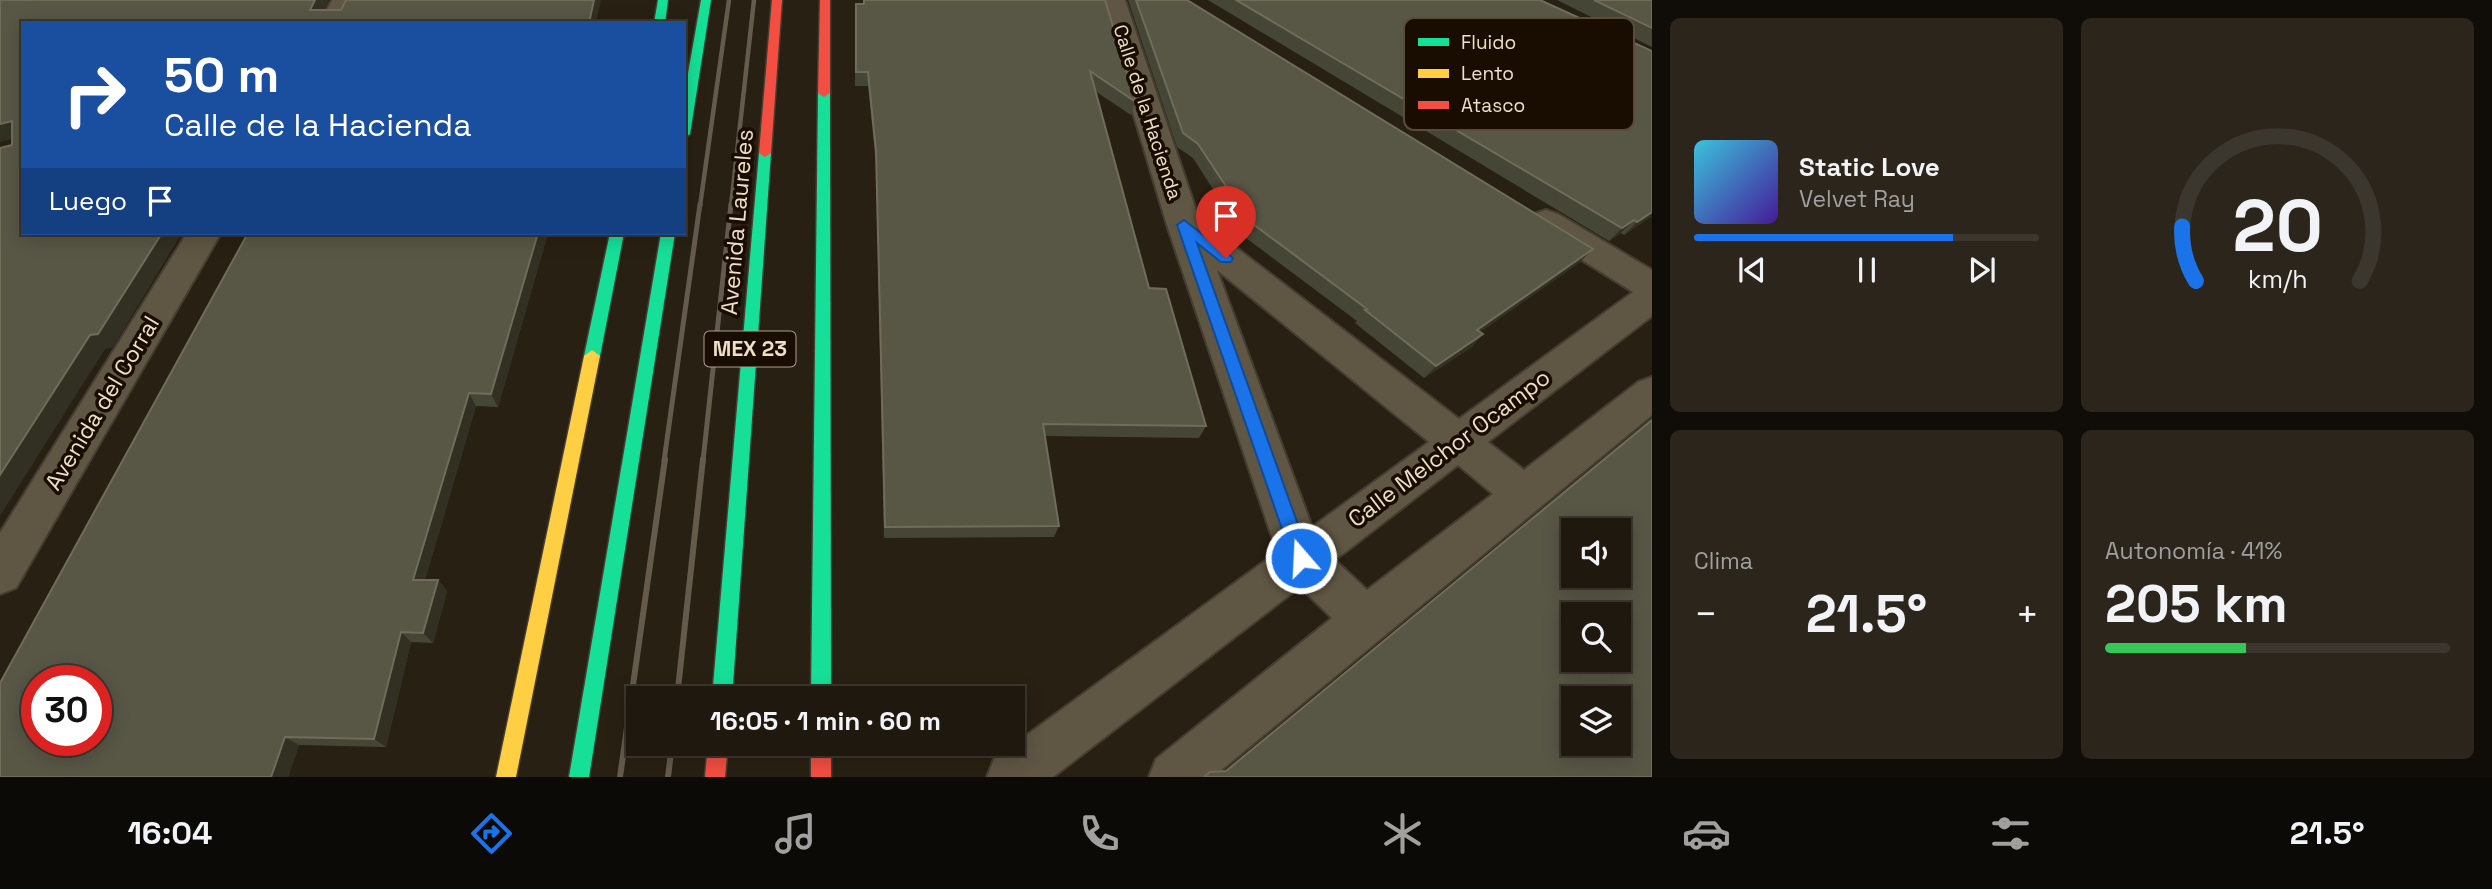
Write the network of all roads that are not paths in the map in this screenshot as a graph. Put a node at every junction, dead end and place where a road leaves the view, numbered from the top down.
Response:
1 (345, 0) edge
2 (663, 0) edge
3 (706, 0) edge
4 (777, 0) edge
5 (825, 0) edge
6 (1112, 0) edge
7 (333, 21) edge
8 (659, 21) edge
9 (686, 122) edge
10 (1523, 208) edge
11 (1184, 225) junction
12 (203, 235) edge
13 (617, 235) edge
14 (668, 235) edge
15 (1652, 287) edge
16 (1652, 297) edge
17 (1652, 393) edge
18 (1458, 442) junction
19 (1524, 494) junction
20 (1301, 558) junction
21 (0, 573) edge
22 (1366, 619) junction
23 (723, 686) edge
24 (821, 686) edge
25 (717, 756) edge
26 (821, 756) edge
27 (506, 777) edge
28 (579, 777) edge
29 (715, 777) edge
30 (821, 777) edge
31 (1012, 777) edge
32 (1174, 777) edge

1 - 7 street
2 - 8 main road
3 - 9 main road
4 - 23 main road, Avenida Laureles / MEX 23
5 - 24 main road
6 - 11 street, Calle de la Hacienda
10 - 15 street
11 - 18 street, Calle de la Hacienda
11 - 20 street, Calle de la Hacienda
12 - 21 street, Avenida del Corral
13 - 27 main road
14 - 28 main road
16 - 18 street, Calle Melchor Ocampo
17 - 19 street
18 - 19 street, Calle de la Hacienda
18 - 20 street, Calle Melchor Ocampo
19 - 22 street
20 - 22 street, Calle de la Hacienda
20 - 31 street, Calle Melchor Ocampo
22 - 32 street
25 - 29 main road
26 - 30 main road

